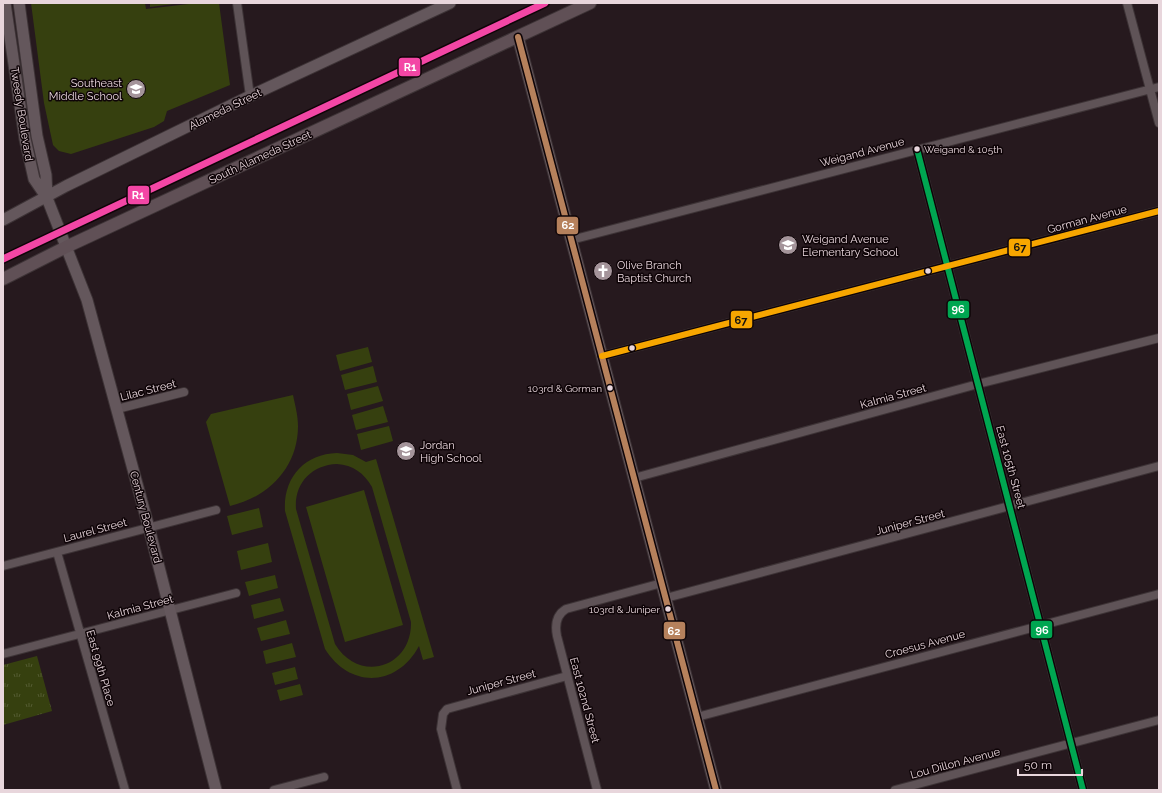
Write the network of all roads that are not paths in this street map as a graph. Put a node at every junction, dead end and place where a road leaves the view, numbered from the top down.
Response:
1 (5, 3) edge
2 (19, 3) edge
3 (237, 3) edge
4 (450, 3) edge
5 (590, 3) edge
6 (1127, 3) edge
7 (518, 37) junction
8 (1159, 87) edge
9 (1150, 88) junction
10 (250, 96) junction
11 (1159, 123) edge
12 (917, 149) junction
13 (47, 198) junction
14 (1159, 211) edge
15 (3, 220) edge
16 (571, 240) junction
17 (65, 243) junction
18 (948, 267) junction
19 (3, 278) edge
20 (1159, 338) edge
21 (602, 356) junction
22 (978, 384) junction
23 (184, 392) dead end
24 (117, 409) junction
25 (1159, 466) edge
26 (634, 478) junction
27 (1010, 506) junction
28 (216, 510) dead end
29 (149, 528) junction
30 (57, 552) junction
31 (3, 566) edge
32 (662, 583) junction
33 (236, 592) dead end
34 (1159, 594) edge
35 (666, 598) junction
36 (170, 610) junction
37 (1040, 625) junction
38 (80, 634) junction
39 (3, 654) edge
40 (567, 676) junction
41 (697, 717) junction
42 (1159, 720) edge
43 (1071, 743) junction
44 (324, 777) dead end
45 (125, 790) edge
46 (216, 790) edge
47 (274, 790) edge
48 (457, 790) edge
49 (597, 790) edge
50 (716, 790) edge
51 (895, 790) edge
52 (1083, 790) edge

1 - 13 street, Tweedy Boulevard
2 - 13 street, Tweedy Boulevard
3 - 10 street
4 - 10 street, Alameda Street
5 - 7 main road
6 - 9 street
7 - 16 street
7 - 17 main road, South Alameda Street
8 - 9 street, Weigand Avenue
9 - 11 street
9 - 12 street, Weigand Avenue
10 - 13 street, Alameda Street
12 - 16 street, Weigand Avenue
12 - 18 street, East 105th Street
13 - 15 street, Alameda Street
13 - 17 street, Tweedy Boulevard
14 - 18 street, Gorman Avenue
16 - 21 street
17 - 19 main road, South Alameda Street
17 - 24 street, Century Boulevard
18 - 21 street, Gorman Avenue
18 - 22 street, East 105th Street
20 - 22 street, Kalmia Street
21 - 26 street
22 - 26 street, Kalmia Street
22 - 27 street, East 105th Street
23 - 24 street, Lilac Street
24 - 29 street, Century Boulevard
25 - 27 street, Juniper Street
26 - 32 street
27 - 35 street, Juniper Street
27 - 37 street, East 105th Street
28 - 29 street, Laurel Street
29 - 30 street, Laurel Street
29 - 36 street, Century Boulevard
30 - 31 street, Laurel Street
30 - 38 street, East 99th Place
32 - 35 street
32 - 40 street, East 102nd Street
33 - 36 street, Kalmia Street
34 - 37 street, Croesus Avenue
35 - 41 street
36 - 38 street, Kalmia Street
36 - 46 street, Century Boulevard
37 - 41 street, Croesus Avenue
37 - 43 street, East 105th Street
38 - 39 street, Kalmia Street
38 - 45 street, East 99th Place
40 - 48 street, Juniper Street
40 - 49 street, East 102nd Street
41 - 50 street
42 - 43 street, Lou Dillon Avenue
43 - 51 street, Lou Dillon Avenue
43 - 52 street, East 105th Street
44 - 47 street

